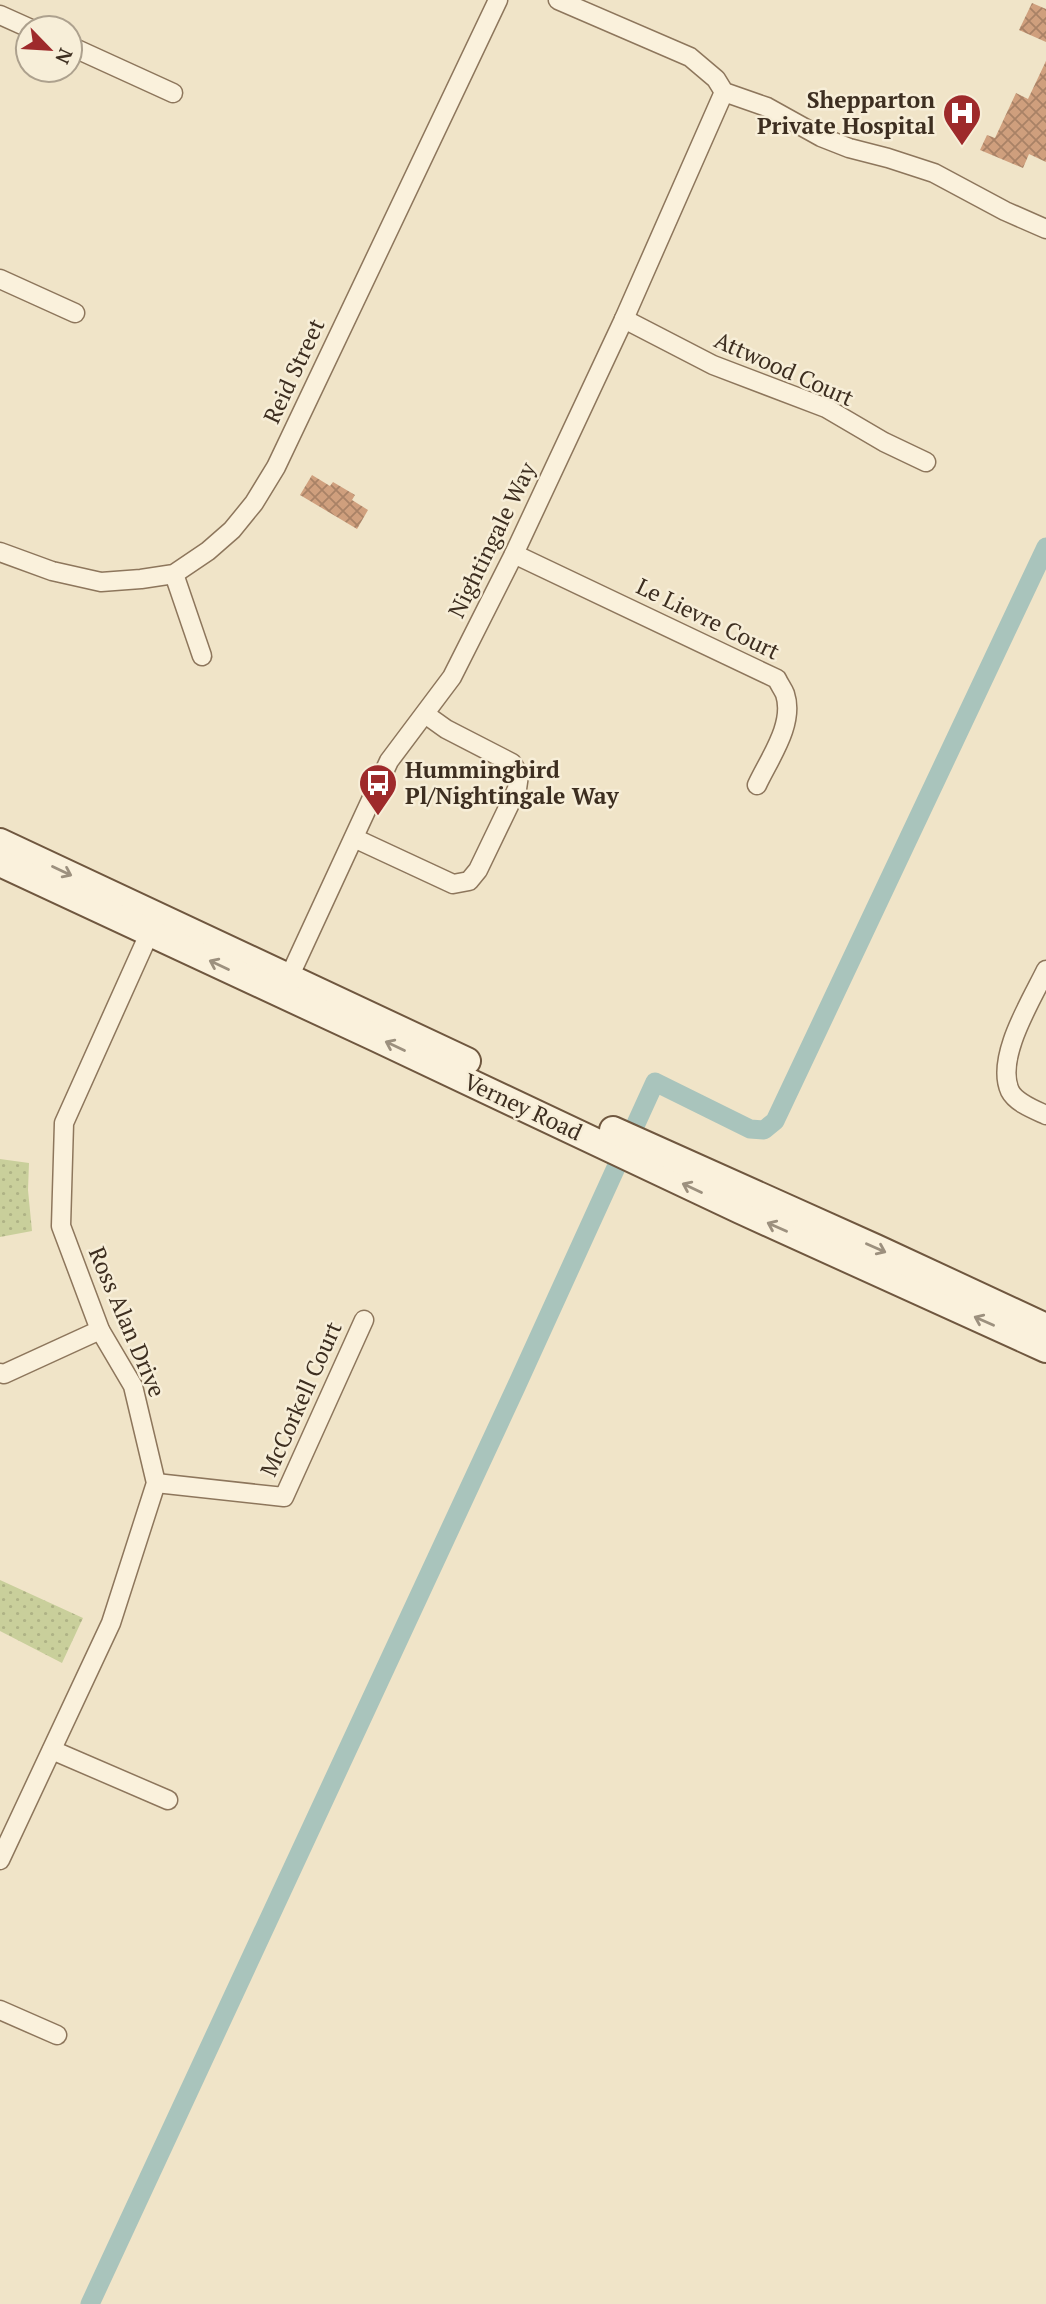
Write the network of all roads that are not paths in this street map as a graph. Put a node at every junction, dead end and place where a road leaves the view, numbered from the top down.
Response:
1 (498, 0) edge
2 (558, 0) edge
3 (84, 53) edge
4 (724, 92) junction
5 (173, 93) dead end
6 (1046, 229) edge
7 (0, 279) edge
8 (75, 313) dead end
9 (624, 319) junction
10 (926, 462) dead end
11 (0, 552) edge
12 (514, 554) junction
13 (174, 574) junction
14 (202, 656) dead end
15 (425, 714) junction
16 (757, 785) dead end
17 (354, 838) junction
18 (0, 842) edge
19 (0, 863) edge
20 (154, 924) junction
21 (1046, 970) edge
22 (285, 985) junction
23 (1046, 1115) edge
24 (648, 1157) junction
25 (364, 1320) dead end
26 (1046, 1327) edge
27 (100, 1330) junction
28 (1046, 1349) edge
29 (0, 1373) edge
30 (156, 1483) junction
31 (52, 1750) junction
32 (168, 1800) dead end
33 (0, 1860) edge
34 (0, 2010) edge
35 (57, 2035) dead end

1 - 13 street, Reid Street
2 - 4 street
3 - 5 street
4 - 6 street
4 - 9 street, Nightingale Way
7 - 8 street
9 - 10 street, Attwood Court
9 - 12 street, Nightingale Way
11 - 13 street, Reid Street
12 - 15 street, Nightingale Way
12 - 16 street, Le Lievre Court
13 - 14 street
15 - 17 street, Nightingale Way
15 - 17 street
17 - 22 street, Nightingale Way
18 -> 20 street, Verney Road
19 - 20 street, Verney Road
20 - 22 street, Verney Road
20 - 27 street, Ross Alan Drive
21 - 23 street
22 - 24 street, Verney Road
24 -> 26 street, Verney Road
28 -> 24 street, Verney Road
25 - 30 street, McCorkell Court
27 - 29 street
27 - 30 street, Ross Alan Drive
30 - 31 street
31 - 32 street
31 - 33 street
34 - 35 street

